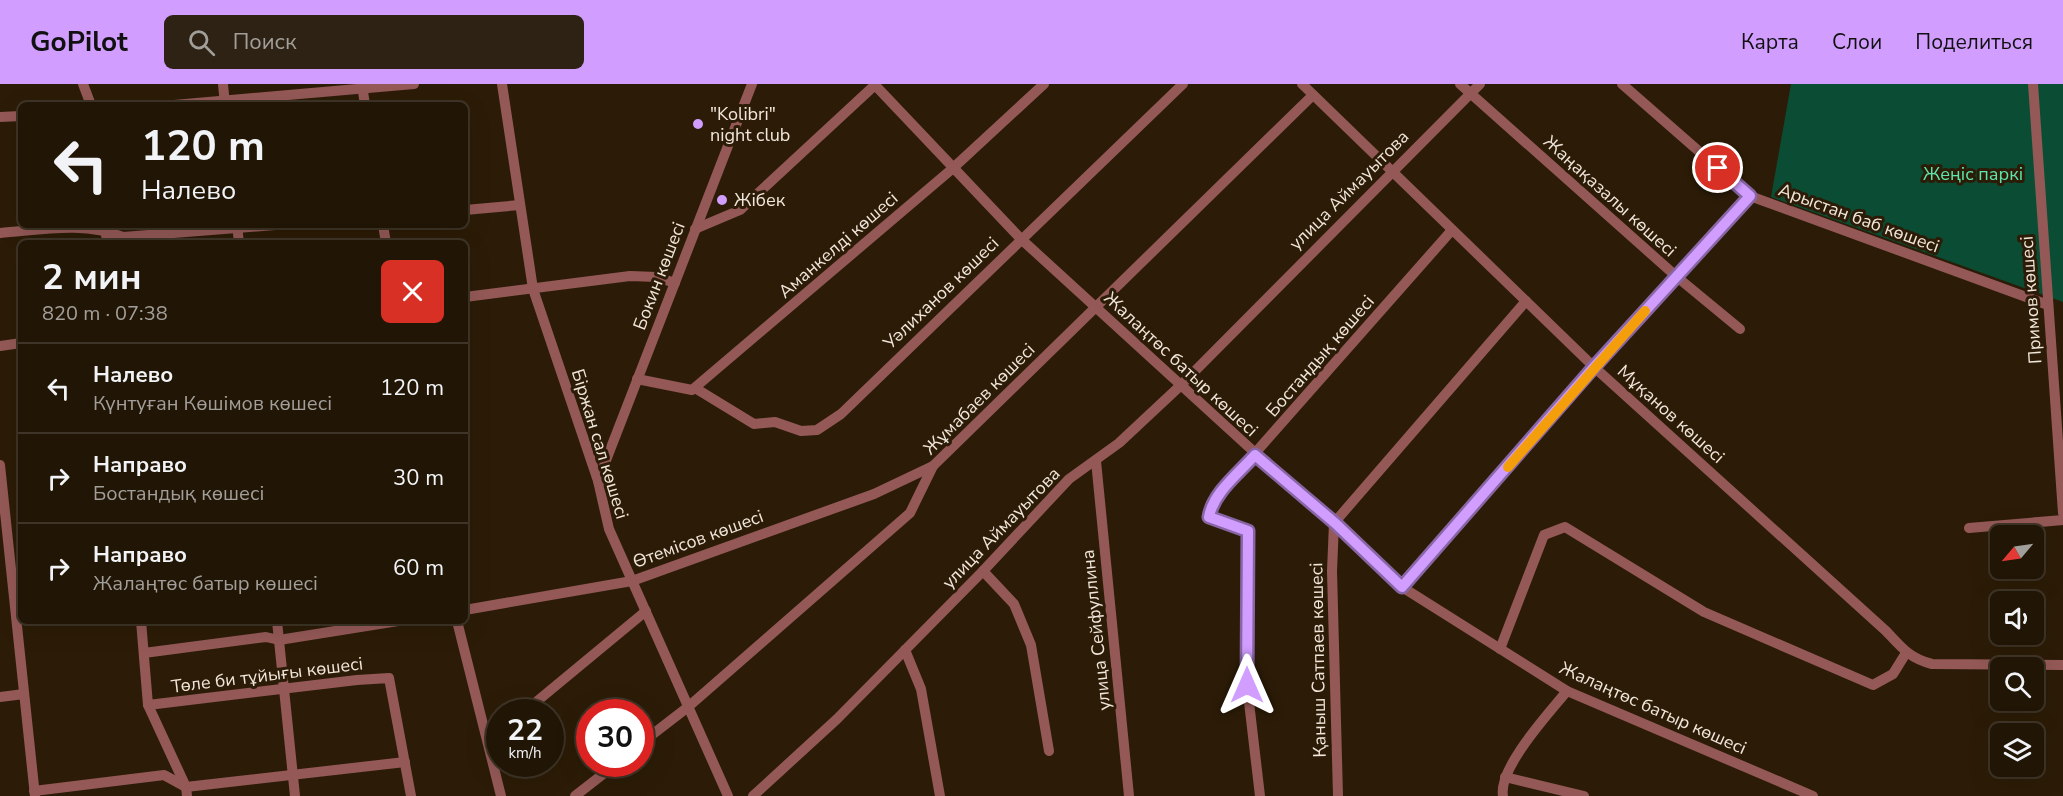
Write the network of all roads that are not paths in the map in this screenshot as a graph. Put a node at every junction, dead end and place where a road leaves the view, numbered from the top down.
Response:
1 (84, 84) edge
2 (223, 84) edge
3 (414, 84) edge
4 (502, 84) edge
5 (752, 84) edge
6 (875, 84) edge
7 (1044, 84) edge
8 (1183, 84) edge
9 (1302, 84) edge
10 (1460, 84) edge
11 (1480, 84) edge
12 (1622, 84) edge
13 (2032, 84) edge
14 (363, 87) edge
15 (1470, 93) junction
16 (1313, 95) junction
17 (90, 102) edge
18 (225, 102) edge
19 (234, 102) edge
20 (365, 102) edge
21 (18, 116) edge
22 (0, 117) edge
23 (952, 169) junction
24 (1391, 171) junction
25 (1750, 196) junction
26 (520, 205) junction
27 (468, 210) edge
28 (76, 228) edge
29 (107, 228) edge
30 (226, 228) edge
31 (695, 229) junction
32 (1452, 230) junction
33 (0, 233) edge
34 (1021, 239) junction
35 (1677, 277) junction
36 (675, 283) junction
37 (533, 289) junction
38 (468, 297) edge
39 (1526, 301) junction
40 (2048, 305) junction
41 (1096, 308) junction
42 (1740, 329) dead end
43 (18, 343) edge
44 (0, 346) edge
45 (1594, 367) junction
46 (637, 379) junction
47 (1180, 386) junction
48 (695, 388) junction
49 (1255, 455) junction
50 (1096, 461) junction
51 (0, 465) edge
52 (933, 466) junction
53 (598, 481) junction
54 (2063, 513) edge
55 (2063, 520) edge
56 (1335, 523) junction
57 (1969, 528) dead end
58 (5, 564) edge
59 (983, 571) junction
60 (632, 581) junction
61 (1402, 587) junction
62 (468, 609) edge
63 (646, 611) junction
64 (141, 624) edge
65 (277, 624) edge
66 (379, 624) edge
67 (458, 624) edge
68 (279, 640) junction
69 (1500, 649) junction
70 (905, 650) junction
71 (144, 653) junction
72 (1906, 653) junction
73 (2063, 665) edge
74 (285, 690) junction
75 (1567, 691) junction
76 (24, 694) junction
77 (0, 697) edge
78 (540, 699) edge
79 (148, 705) junction
80 (688, 706) junction
81 (654, 733) edge
82 (486, 734) edge
83 (1049, 751) dead end
84 (405, 762) junction
85 (294, 775) junction
86 (496, 777) edge
87 (599, 777) edge
88 (1505, 777) junction
89 (187, 791) edge
90 (35, 793) edge
91 (295, 796) edge
92 (411, 796) edge
93 (501, 796) edge
94 (575, 796) edge
95 (728, 796) edge
96 (753, 796) edge
97 (940, 796) edge
98 (1129, 796) edge
99 (1260, 796) edge
100 (1338, 796) edge
101 (1503, 796) edge
102 (1584, 796) edge
103 (1813, 796) edge

1 - 17 street
2 - 18 street
3 - 14 street
4 - 26 street, Біржан сал көшесі
5 - 31 street, Бокин көшесі
6 - 23 street, Жалаңтөс батыр көшесі
6 - 31 street
7 - 23 street, Аманкелді көшесі
8 - 34 street, Уәлиханов көшесі
9 - 16 street, Мұқанов көшесі
10 - 15 street, Жаңақазалы көшесі
11 - 15 street, улица Аймауытова
12 - 25 street, Арыстан баб көшесі
13 - 40 street, Примов көшесі
14 - 19 street
14 - 20 street
15 - 24 street, улица Аймауытова
15 - 35 street, Жаңақазалы көшесі
16 - 24 street, Мұқанов көшесі
16 - 41 street, Жұмабаев көшесі
21 - 22 street
23 - 34 street, Жалаңтөс батыр көшесі
23 - 48 street, Аманкелді көшесі
24 - 32 street, Мұқанов көшесі
24 - 47 street, улица Аймауытова
25 - 35 street
25 - 40 street, Арыстан баб көшесі
26 - 27 street
26 - 37 street, Біржан сал көшесі
28 - 33 street
29 - 30 street
31 - 36 street, Бокин көшесі
32 - 39 street, Мұқанов көшесі
32 - 49 street, Бостандық көшесі
34 - 41 street, Жалаңтөс батыр көшесі
34 - 48 street, Уәлиханов көшесі
35 - 42 street, Жаңақазалы көшесі
35 - 45 street
36 - 37 street
36 - 46 street, Бокин көшесі
37 - 38 street
37 - 53 street, Біржан сал көшесі
39 - 45 street, Мұқанов көшесі
39 - 56 street
40 - 54 street, Примов көшесі
41 - 47 street, Жалаңтөс батыр көшесі
41 - 52 street, Жұмабаев көшесі
43 - 44 street
45 - 61 street
45 - 72 street, Мұқанов көшесі
46 - 48 street
46 - 53 street, Бокин көшесі
47 - 49 street, Жалаңтөс батыр көшесі
47 - 50 street, улица Аймауытова
49 - 56 street, Жалаңтөс батыр көшесі
49 - 99 street, Бостандық көшесі
50 - 59 street, улица Аймауытова
50 - 98 street, улица Сейфуллина
51 - 58 street
52 - 60 street, Өтемісов көшесі
52 - 80 street, Жұмабаев көшесі
53 - 60 street, Біржан сал көшесі
55 - 57 street
56 - 61 street, Жалаңтөс батыр көшесі
56 - 100 street, Қаныш Сатпаев көшесі
58 - 76 street
59 - 70 street, улица Аймауытова
59 - 83 street
60 - 62 street, Өтемісов көшесі
60 - 63 street, Біржан сал көшесі
61 - 69 street, Жалаңтөс батыр көшесі
63 - 78 street
63 - 80 street, Біржан сал көшесі
64 - 71 street
65 - 68 street
66 - 68 street
67 - 82 street
68 - 71 street
68 - 74 street
69 - 72 street
69 - 75 street, Жалаңтөс батыр көшесі
70 - 96 street, улица Аймауытова
70 - 97 street
71 - 79 street
72 - 73 street, Мұқанов көшесі
74 - 79 street, Төле би тұйығы көшесі
74 - 84 street, Төле би тұйығы көшесі
74 - 85 street
75 - 88 street
75 - 103 street, Жалаңтөс батыр көшесі
76 - 77 street
76 - 90 street
79 - 89 street
80 - 81 street, Жұмабаев көшесі
80 - 95 street, Біржан сал көшесі
84 - 85 street
84 - 92 street
85 - 89 street
85 - 91 street
86 - 93 street
87 - 94 street
88 - 101 street
88 - 102 street
89 - 90 street

